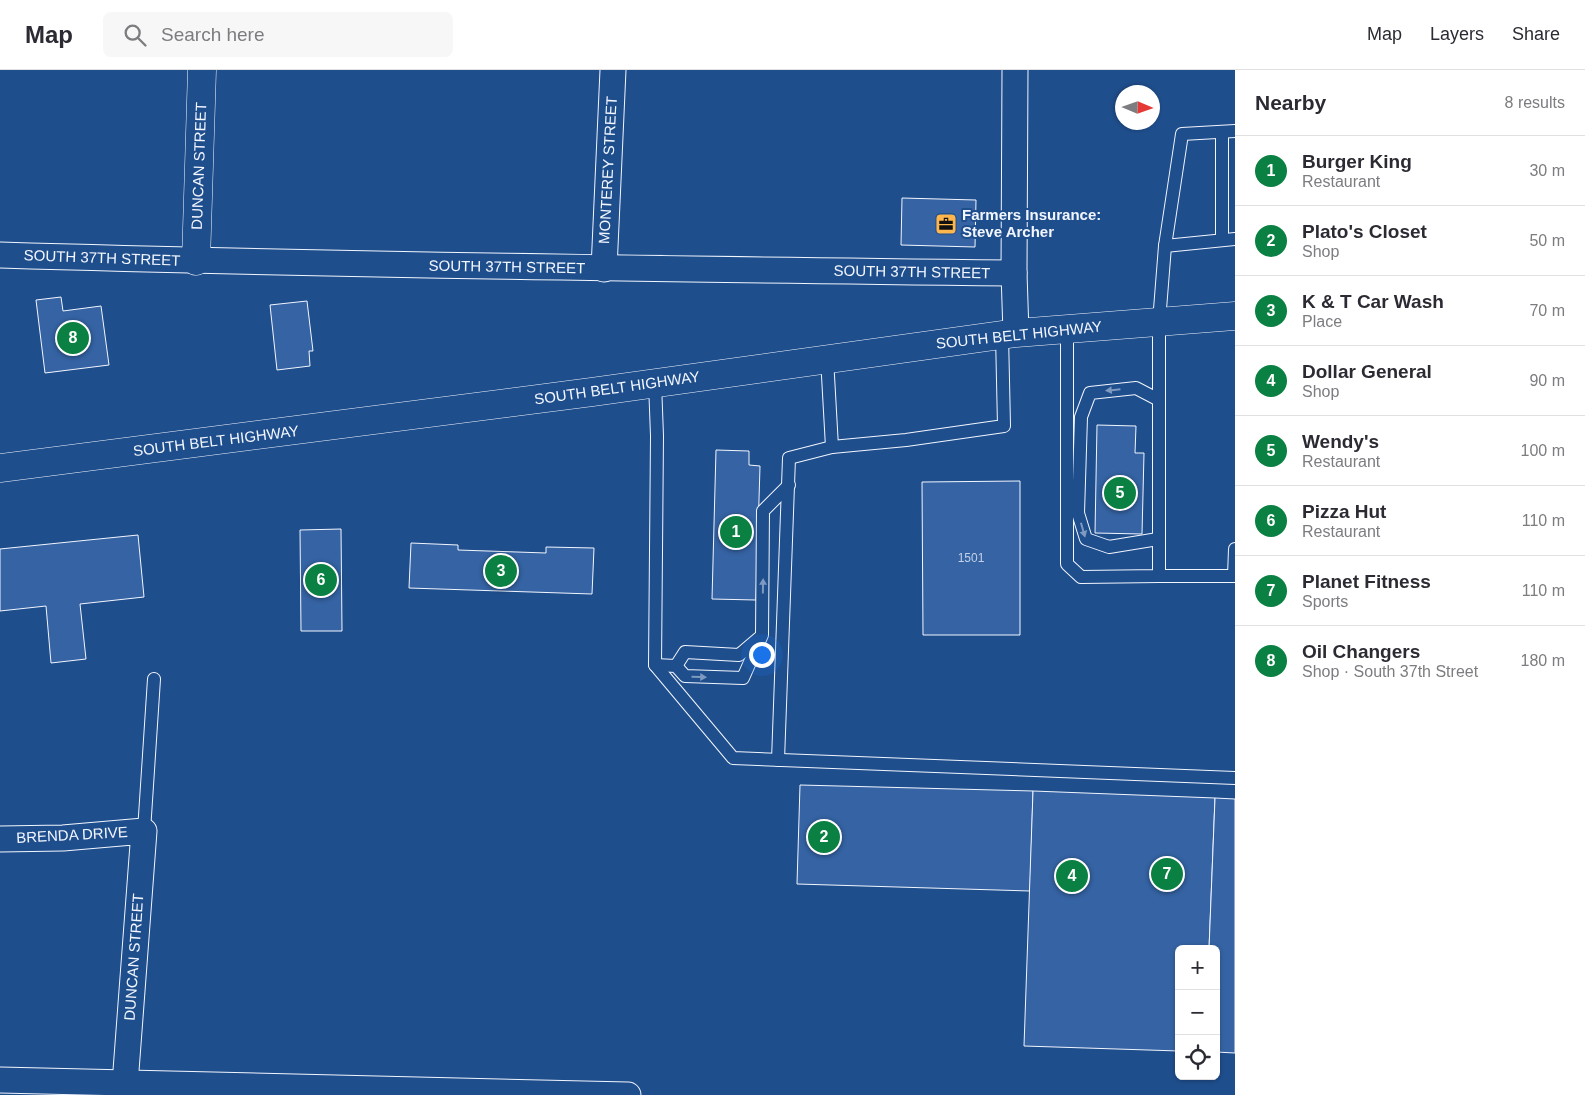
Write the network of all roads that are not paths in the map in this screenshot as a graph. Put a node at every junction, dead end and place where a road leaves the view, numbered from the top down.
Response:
1 (202, 70) edge
2 (613, 70) edge
3 (1015, 70) edge
4 (1235, 131) edge
5 (1222, 132) junction
6 (1229, 239) edge
7 (1165, 246) junction
8 (0, 255) edge
9 (196, 261) junction
10 (604, 269) junction
11 (1014, 273) junction
12 (1235, 316) edge
13 (1159, 322) junction
14 (1068, 329) junction
15 (1009, 334) junction
16 (827, 358) junction
17 (655, 383) junction
18 (1159, 400) junction
19 (832, 447) junction
20 (0, 468) edge
21 (788, 485) junction
22 (1158, 539) junction
23 (1235, 549) edge
24 (1158, 576) junction
25 (762, 635) junction
26 (655, 665) junction
27 (676, 666) junction
28 (154, 679) dead end
29 (778, 760) junction
30 (1235, 778) edge
31 (144, 831) junction
32 (0, 839) edge
33 (0, 1080) edge
34 (125, 1084) junction
35 (94, 1089) edge
36 (376, 1092) edge
37 (628, 1095) edge

1 - 9 main road, DUNCAN STREET
2 - 10 street, MONTEREY STREET
3 - 11 street
4 - 5 lane
5 - 6 lane
5 - 7 lane
6 - 7 lane
7 - 13 lane
8 - 9 street, SOUTH 37TH STREET
9 - 10 street, SOUTH 37TH STREET
10 - 11 street, SOUTH 37TH STREET
11 - 15 street
12 - 13 main road, SOUTH BELT HIGHWAY
13 - 14 main road, SOUTH BELT HIGHWAY
13 - 18 lane
14 - 15 main road, SOUTH BELT HIGHWAY
14 - 24 lane
15 - 16 main road, SOUTH BELT HIGHWAY
15 - 19 lane
16 - 17 main road, SOUTH BELT HIGHWAY
16 - 19 lane
17 - 20 main road, SOUTH BELT HIGHWAY
17 - 26 lane
18 - 22 lane
18 -> 22 lane
19 - 21 lane
25 -> 21 lane
21 - 29 lane
22 - 24 lane
23 - 24 lane
25 - 27 lane
27 -> 25 lane
26 - 27 lane
26 - 29 lane
28 - 31 lane
29 - 30 lane
31 - 32 street, BRENDA DRIVE
31 - 34 street, DUNCAN STREET
33 - 35 street
34 - 35 street
34 - 36 street
36 - 37 street

